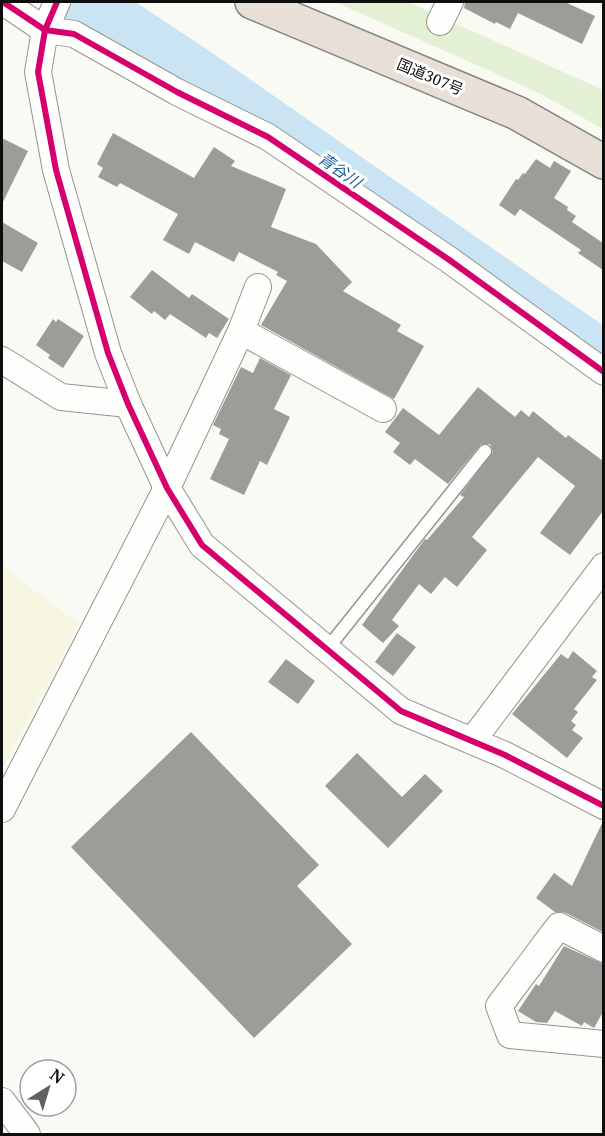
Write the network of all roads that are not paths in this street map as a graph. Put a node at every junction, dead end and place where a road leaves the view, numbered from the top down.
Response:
1 (3, 2) edge
2 (252, 2) edge
3 (52, 13) edge
4 (603, 162) edge
5 (258, 286) dead end
6 (241, 331) junction
7 (2, 360) edge
8 (603, 372) edge
9 (128, 404) junction
10 (383, 409) dead end
11 (485, 451) dead end
12 (167, 488) junction
13 (603, 566) edge
14 (327, 649) junction
15 (472, 741) junction
16 (603, 806) edge
17 (2, 809) edge
18 (603, 950) edge
19 (603, 1044) edge
20 (2, 1101) edge
21 (27, 1134) edge

1 - 3 street
2 - 4 highway, 国道307号
3 - 8 street
3 - 9 street
5 - 6 street
6 - 10 street
6 - 12 street
7 - 9 street
9 - 12 street
11 - 14 lane
12 - 14 street
12 - 17 street
13 - 15 street
14 - 15 street
15 - 16 street
18 - 19 street
20 - 21 street

